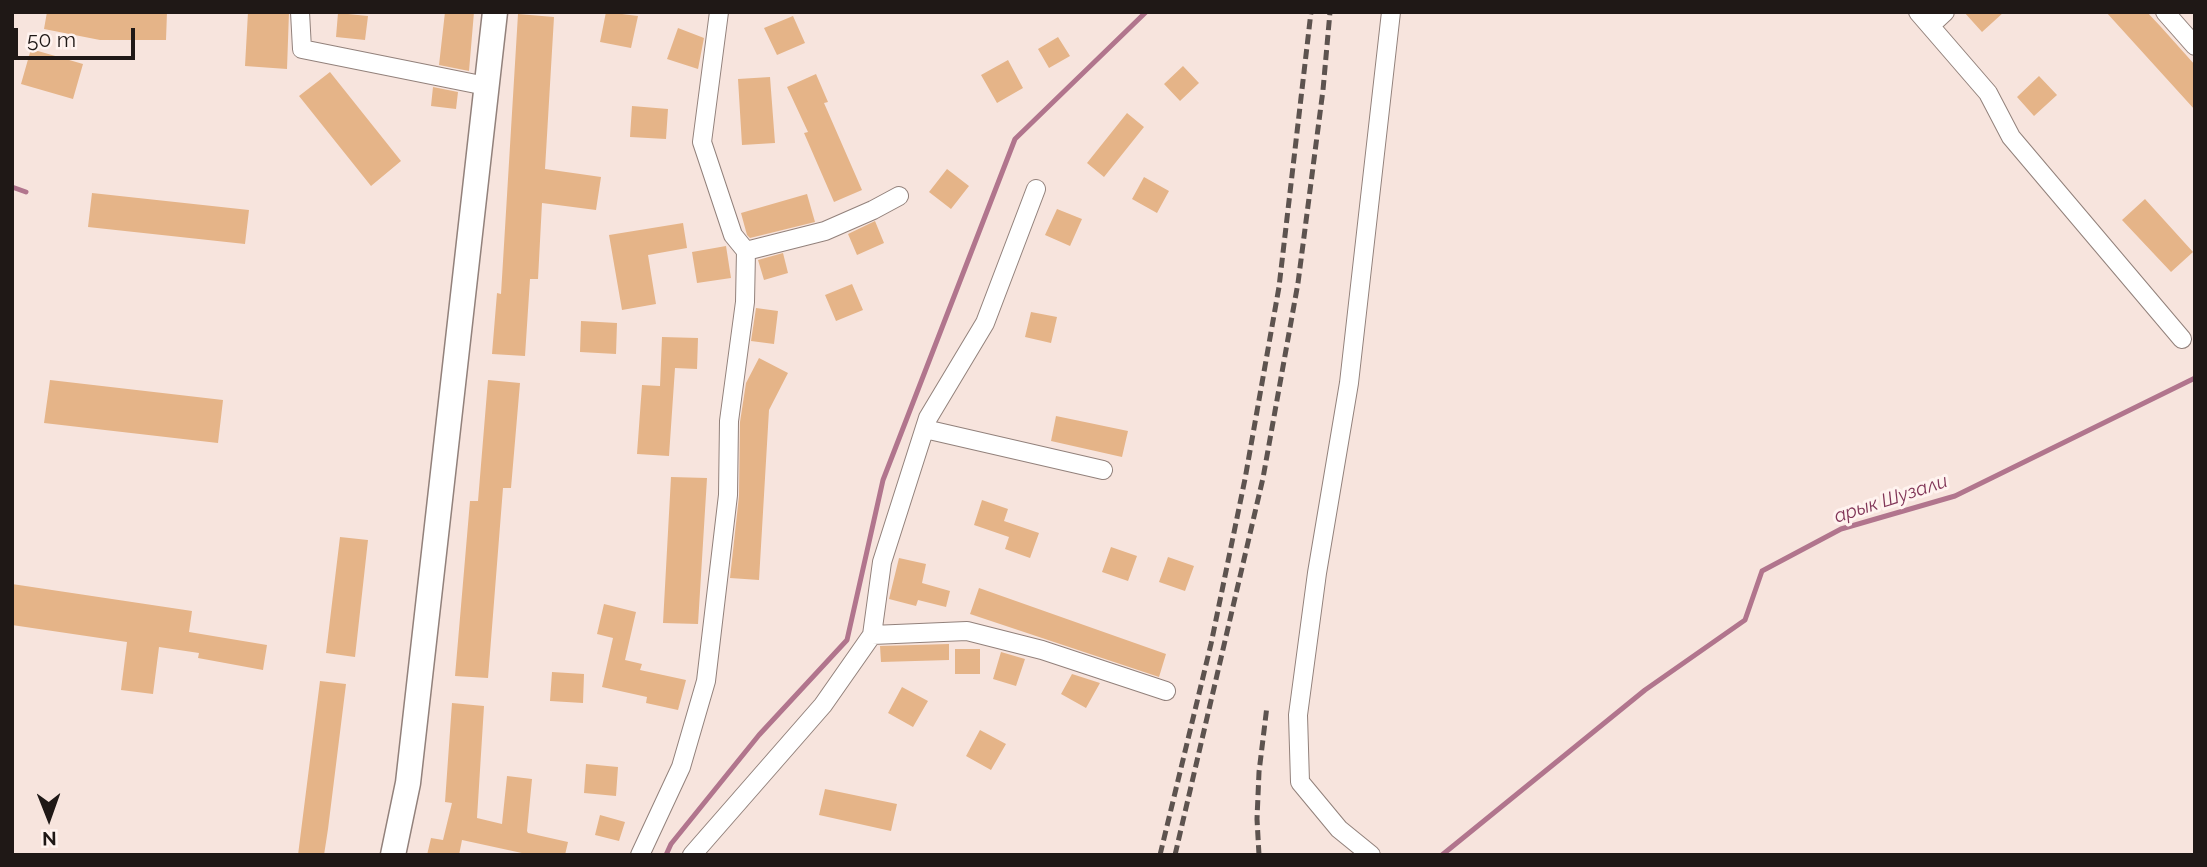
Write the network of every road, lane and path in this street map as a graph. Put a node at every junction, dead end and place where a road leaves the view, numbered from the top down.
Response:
1 (300, 12) edge
2 (495, 12) edge
3 (719, 12) edge
4 (1391, 12) edge
5 (1918, 12) edge
6 (1945, 12) edge
7 (2165, 12) edge
8 (1930, 26) junction
9 (2195, 46) edge
10 (486, 86) junction
11 (1036, 189) dead end
12 (899, 196) dead end
13 (746, 251) junction
14 (2182, 340) dead end
15 (925, 429) junction
16 (1102, 470) dead end
17 (872, 635) junction
18 (1166, 691) dead end
19 (393, 855) edge
20 (640, 855) edge
21 (692, 855) edge
22 (1371, 855) edge

1 - 10 street
2 - 10 main road
3 - 13 street
4 - 22 street
5 - 8 street
6 - 8 street
7 - 9 street
8 - 14 street
10 - 19 main road
11 - 15 street
12 - 13 street
13 - 20 street
15 - 16 street
15 - 17 street
17 - 18 street
17 - 21 street

